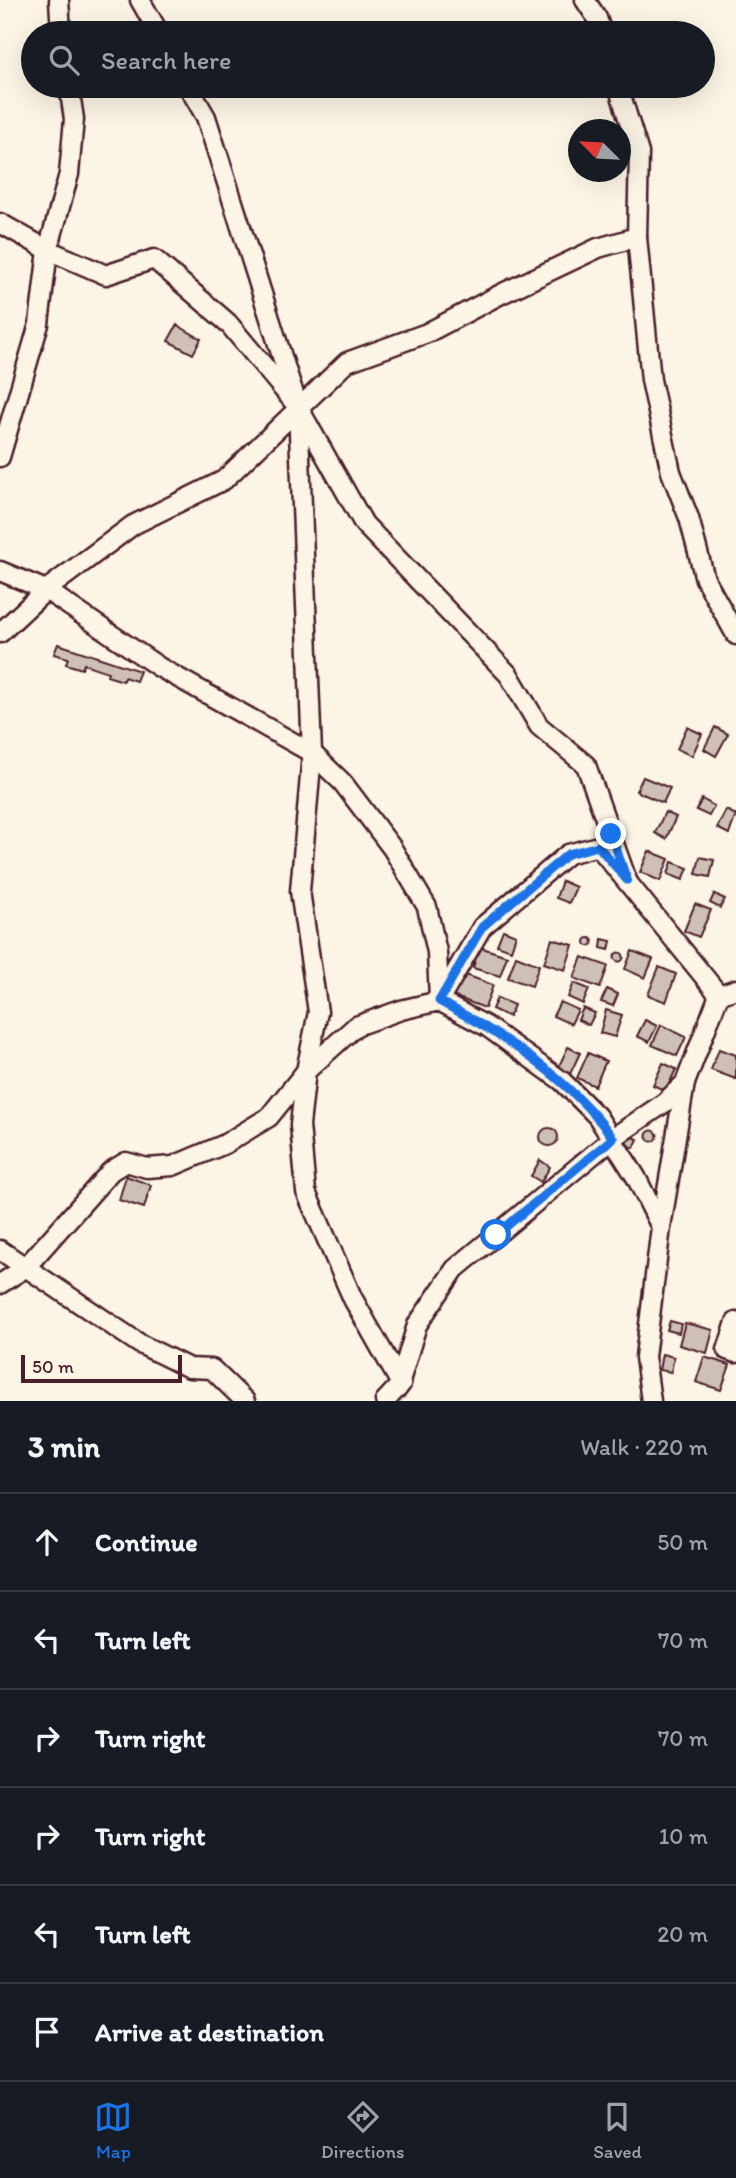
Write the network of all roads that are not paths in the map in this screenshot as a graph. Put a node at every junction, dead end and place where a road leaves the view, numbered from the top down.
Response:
1 (59, 0) edge
2 (140, 0) edge
3 (585, 0) edge
4 (60, 21) edge
5 (152, 21) edge
6 (598, 21) edge
7 (71, 98) edge
8 (195, 98) edge
9 (622, 98) edge
10 (0, 223) edge
11 (637, 237) junction
12 (48, 250) junction
13 (298, 407) junction
14 (0, 457) edge
15 (0, 571) edge
16 (46, 590) junction
17 (0, 633) edge
18 (736, 635) edge
19 (312, 753) junction
20 (627, 880) junction
21 (728, 992) edge
22 (439, 1001) junction
23 (306, 1071) junction
24 (685, 1083) junction
25 (613, 1138) junction
26 (661, 1227) junction
27 (0, 1250) edge
28 (25, 1268) junction
29 (0, 1284) edge
30 (736, 1322) edge
31 (736, 1353) edge
32 (401, 1384) junction
33 (245, 1401) edge
34 (385, 1401) edge
35 (392, 1401) edge
36 (651, 1401) edge

1 - 4 street
2 - 5 street
3 - 6 street
7 - 12 street
8 - 13 street
9 - 11 street
10 - 12 street
11 - 13 street
11 - 18 street
12 - 13 street
12 - 14 street
13 - 16 street
13 - 19 street
13 - 20 street
15 - 16 street
16 - 17 street
16 - 19 street
19 - 22 street
19 - 23 street
20 - 21 street
20 - 22 street
21 - 24 street
22 - 23 street
22 - 25 street
23 - 28 street
23 - 32 street
24 - 25 street
24 - 26 street
25 - 26 street
25 - 32 street
26 - 36 street
27 - 28 street
28 - 29 street
28 - 33 street
30 - 31 street
32 - 34 street
32 - 35 street

